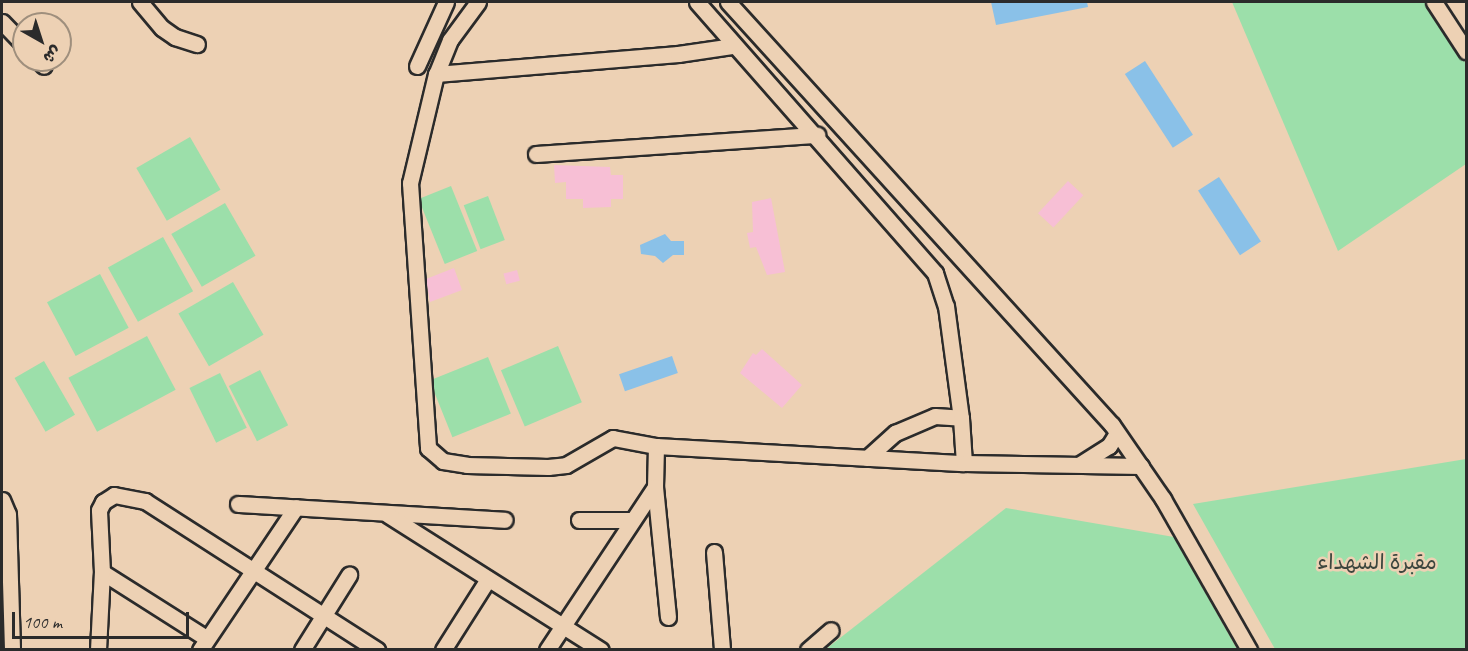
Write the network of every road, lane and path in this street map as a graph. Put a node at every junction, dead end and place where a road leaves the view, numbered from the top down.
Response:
1 (140, 2) edge
2 (446, 2) edge
3 (478, 2) edge
4 (697, 2) edge
5 (728, 2) edge
6 (1434, 2) edge
7 (197, 44) dead end
8 (733, 46) junction
9 (1467, 51) edge
10 (417, 66) dead end
11 (436, 74) junction
12 (816, 135) junction
13 (536, 154) dead end
14 (961, 418) junction
15 (1117, 433) junction
16 (656, 446) junction
17 (867, 458) junction
18 (964, 463) junction
19 (1080, 464) junction
20 (1141, 466) junction
21 (655, 487) junction
22 (2, 500) edge
23 (238, 504) dead end
24 (296, 507) junction
25 (386, 513) junction
26 (505, 520) dead end
27 (579, 520) dead end
28 (630, 520) junction
29 (714, 552) dead end
30 (250, 570) junction
31 (102, 572) junction
32 (349, 575) dead end
33 (488, 579) junction
34 (323, 616) junction
35 (668, 617) dead end
36 (563, 623) junction
37 (831, 630) dead end
38 (203, 644) edge
39 (12, 650) edge
40 (98, 650) edge
41 (302, 650) edge
42 (377, 650) edge
43 (443, 650) edge
44 (547, 650) edge
45 (601, 650) edge
46 (722, 650) edge
47 (808, 650) edge
48 (1249, 650) edge

1 - 7 street
2 - 10 street
3 - 11 street
4 - 8 street
5 - 15 street
6 - 9 street
8 - 11 street
8 - 12 street
11 - 16 street
12 - 13 street
12 - 14 street
14 - 17 street
14 - 18 street
15 - 19 street
15 - 20 street
16 - 17 street
16 - 21 street
17 - 18 street
18 - 19 street
19 - 20 street
20 - 48 street
21 - 28 street
21 - 35 street
22 - 39 street
23 - 24 street
24 - 25 street
24 - 30 street
25 - 26 street
25 - 33 street
27 - 28 street
28 - 36 street
29 - 46 street
30 - 31 street
30 - 34 street
30 - 38 street
31 - 38 street
31 - 40 street
32 - 34 street
33 - 36 street
33 - 43 street
34 - 41 street
34 - 42 street
36 - 44 street
36 - 45 street
37 - 47 street

